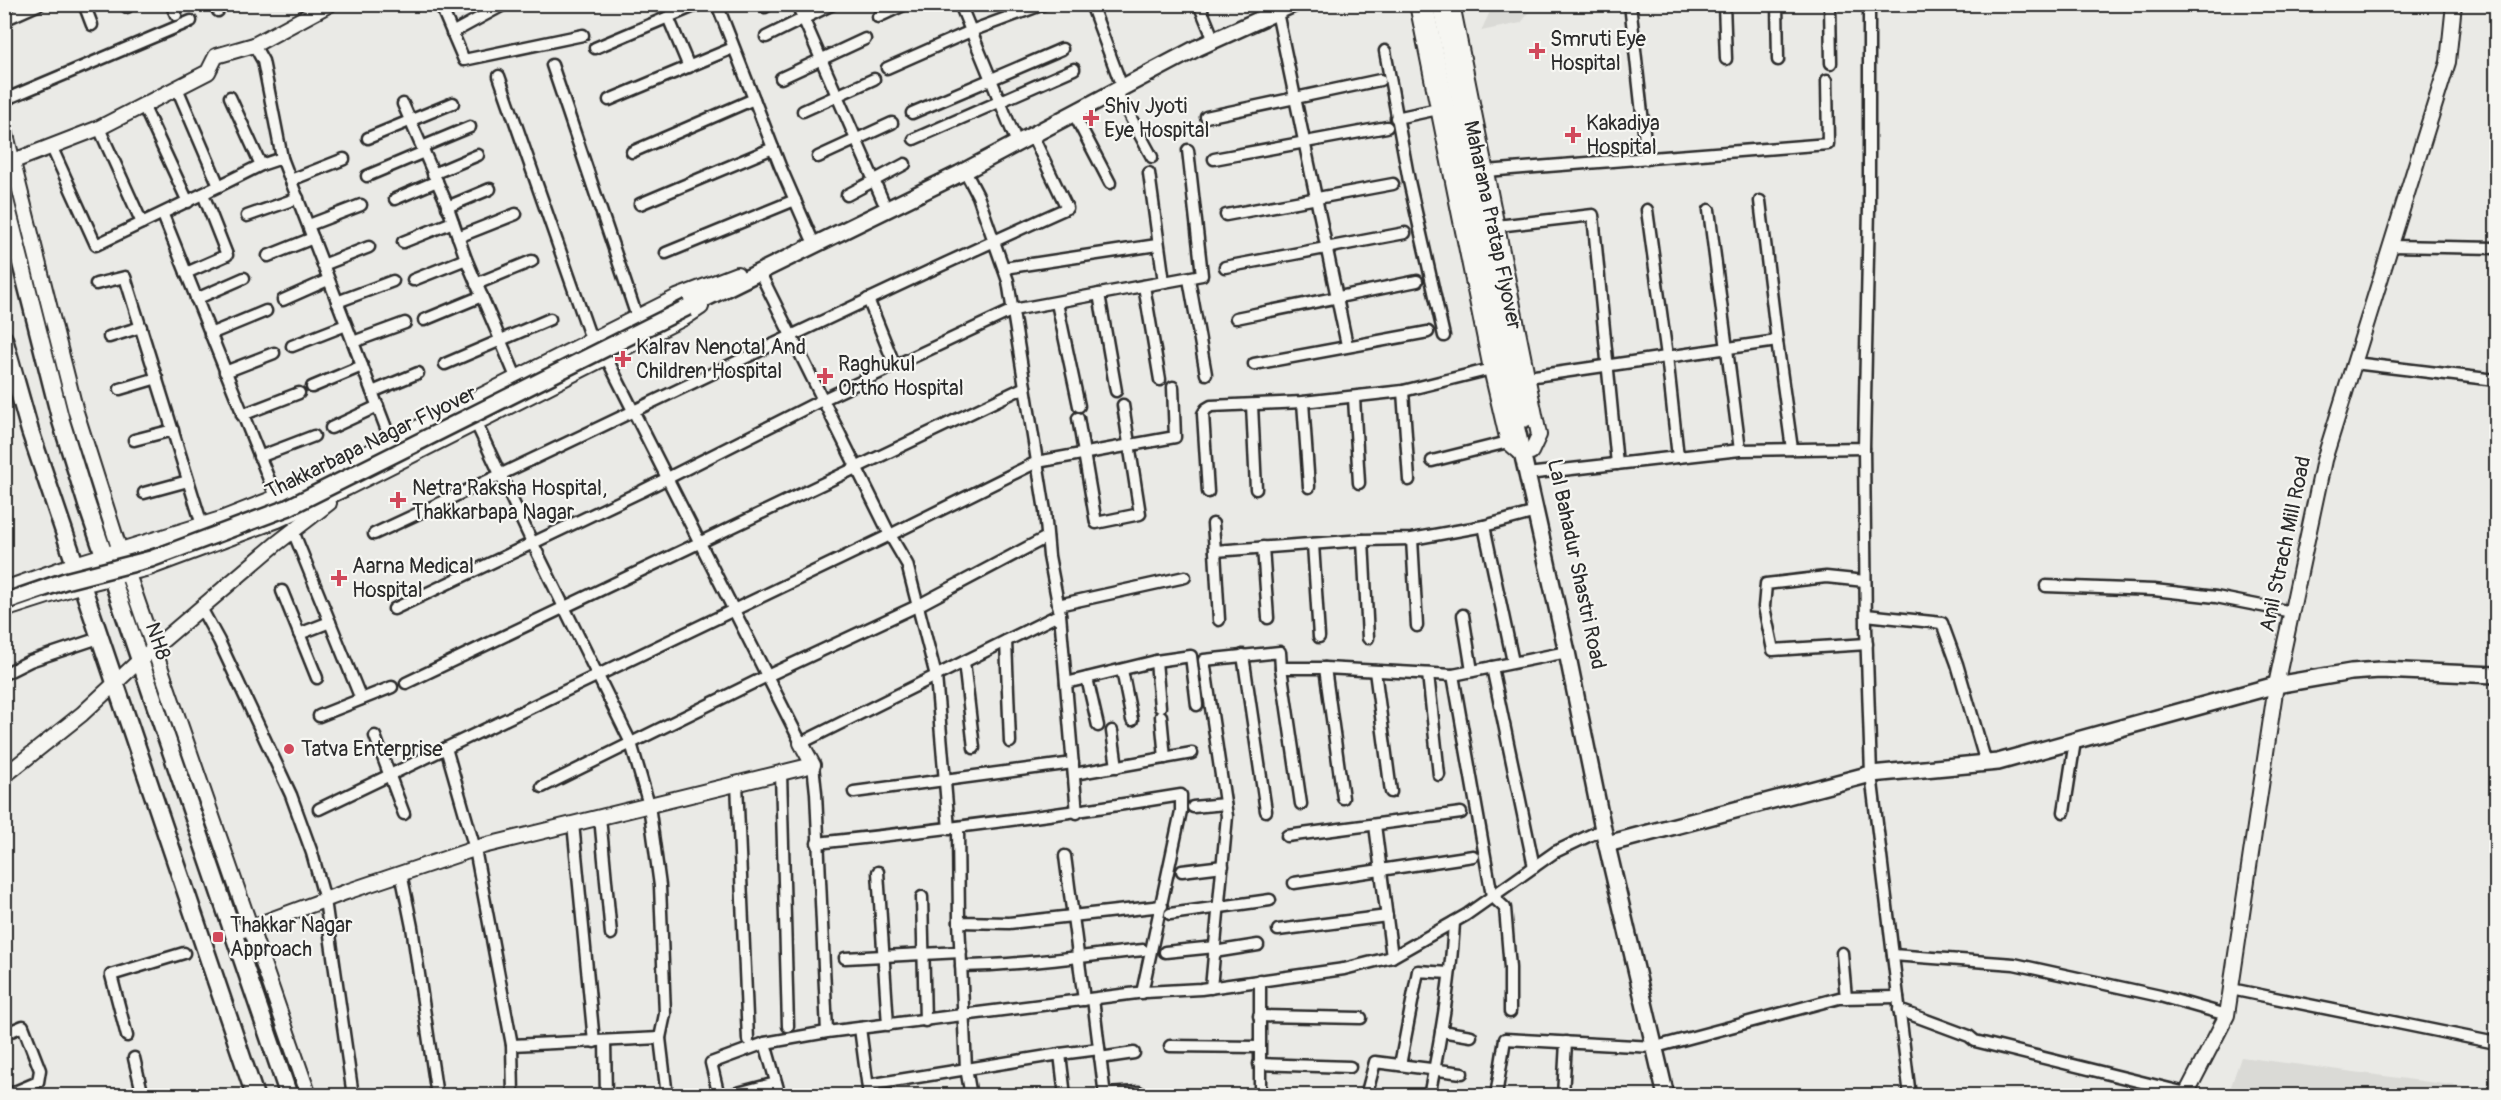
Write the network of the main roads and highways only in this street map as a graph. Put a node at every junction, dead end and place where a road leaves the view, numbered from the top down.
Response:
1 (1294, 4) edge
2 (1425, 4) edge
3 (1440, 4) edge
4 (1268, 8) edge
5 (1117, 84) junction
6 (963, 168) junction
7 (4, 196) edge
8 (739, 277) junction
9 (685, 303) junction
10 (4, 339) edge
11 (1520, 422) junction
12 (1527, 453) joint
13 (1531, 474) junction
14 (4, 595) edge
15 (4, 602) edge
16 (2496, 675) edge
17 (1609, 838) junction
18 (1658, 1046) junction
19 (255, 1095) edge
20 (289, 1095) edge
21 (1666, 1095) edge
22 (1675, 1095) edge

1 - 4 main road
2 - 11 main road, Maharana Pratap Flyover
3 - 11 main road, Maharana Pratap Flyover
4 - 5 main road
4 - 5 main road
5 - 6 main road
5 - 6 main road
6 - 8 main road
6 - 8 main road
7 - 20 main road, NH8
8 - 9 main road, Thakkarbapa Nagar Flyover
9 - 14 main road, Thakkarbapa Nagar Flyover
9 - 15 main road, Thakkarbapa Nagar Flyover, bridge
10 - 19 main road
11 - 12 main road, Maharana Pratap Flyover
12 - 13 main road, Lal Bahadur Shastri Road
13 - 17 main road, Lal Bahadur Shastri Road
13 - 17 main road
16 - 17 main road
17 - 18 main road, Lal Bahadur Shastri Road
18 - 21 main road
18 - 22 main road, Lal Bahadur Shastri Road

